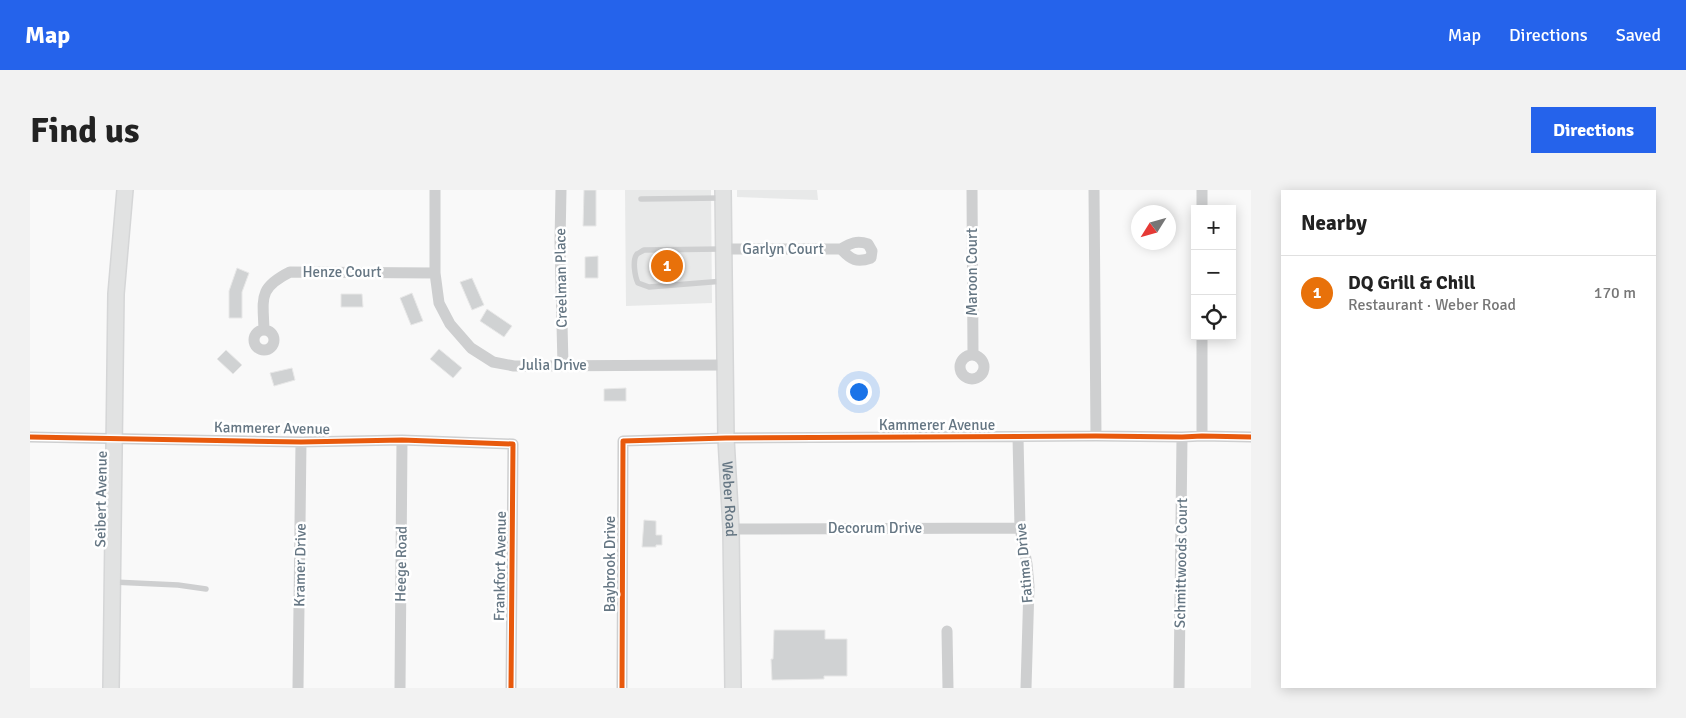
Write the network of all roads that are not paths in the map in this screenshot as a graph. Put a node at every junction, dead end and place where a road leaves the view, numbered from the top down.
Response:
1 (125, 190) edge
2 (435, 190) edge
3 (561, 190) edge
4 (972, 190) edge
5 (1094, 190) edge
6 (1202, 190) edge
7 (723, 194) edge
8 (641, 199) dead end
9 (1202, 205) edge
10 (724, 249) junction
11 (841, 250) dead end
12 (435, 273) junction
13 (724, 281) junction
14 (264, 330) dead end
15 (1202, 340) edge
16 (973, 354) dead end
17 (725, 364) junction
18 (563, 365) junction
19 (1096, 436) junction
20 (1202, 436) junction
21 (30, 437) edge
22 (1018, 437) junction
23 (1182, 437) junction
24 (1251, 437) edge
25 (114, 438) junction
26 (726, 438) junction
27 (402, 440) junction
28 (623, 441) joint
29 (301, 442) junction
30 (514, 444) joint
31 (1020, 528) junction
32 (731, 529) junction
33 (113, 582) junction
34 (206, 589) dead end
35 (948, 631) dead end
36 (111, 688) edge
37 (298, 688) edge
38 (400, 688) edge
39 (511, 688) edge
40 (622, 688) edge
41 (733, 688) edge
42 (948, 688) edge
43 (1026, 688) edge
44 (1179, 688) edge

1 - 25 street, Seibert Avenue
2 - 12 street, Julia Drive
3 - 18 street, Creelman Place
4 - 16 street, Maroon Court
5 - 19 street
6 - 9 street
7 - 8 lane
7 - 10 street, Weber Road
10 - 11 street, Garlyn Court
10 - 13 street, Weber Road
10 - 13 lane
12 - 14 street, Henze Court
12 - 18 street, Julia Drive
13 - 17 street, Weber Road
15 - 20 street
17 - 18 street, Julia Drive
17 - 26 street, Weber Road
19 - 22 street, Kammerer Avenue
19 - 23 street, Kammerer Avenue
20 - 23 street, Kammerer Avenue
20 - 24 street, Kammerer Avenue
21 - 25 street, Kammerer Avenue
22 - 26 street, Kammerer Avenue
22 - 31 street, Fatima Drive
23 - 44 street, Schmittwoods Court
25 - 29 street, Kammerer Avenue
25 - 33 street, Seibert Avenue
26 - 28 street, Kammerer Avenue
26 - 32 street, Weber Road
27 - 29 street, Kammerer Avenue
27 - 30 street, Kammerer Avenue
27 - 38 street, Heege Road
28 - 40 street, Baybrook Drive
29 - 37 street, Kramer Drive
30 - 39 street, Frankfort Avenue
31 - 32 street, Decorum Drive
31 - 43 street, Fatima Drive
32 - 41 street, Weber Road
33 - 34 lane
33 - 36 street, Seibert Avenue
35 - 42 street

